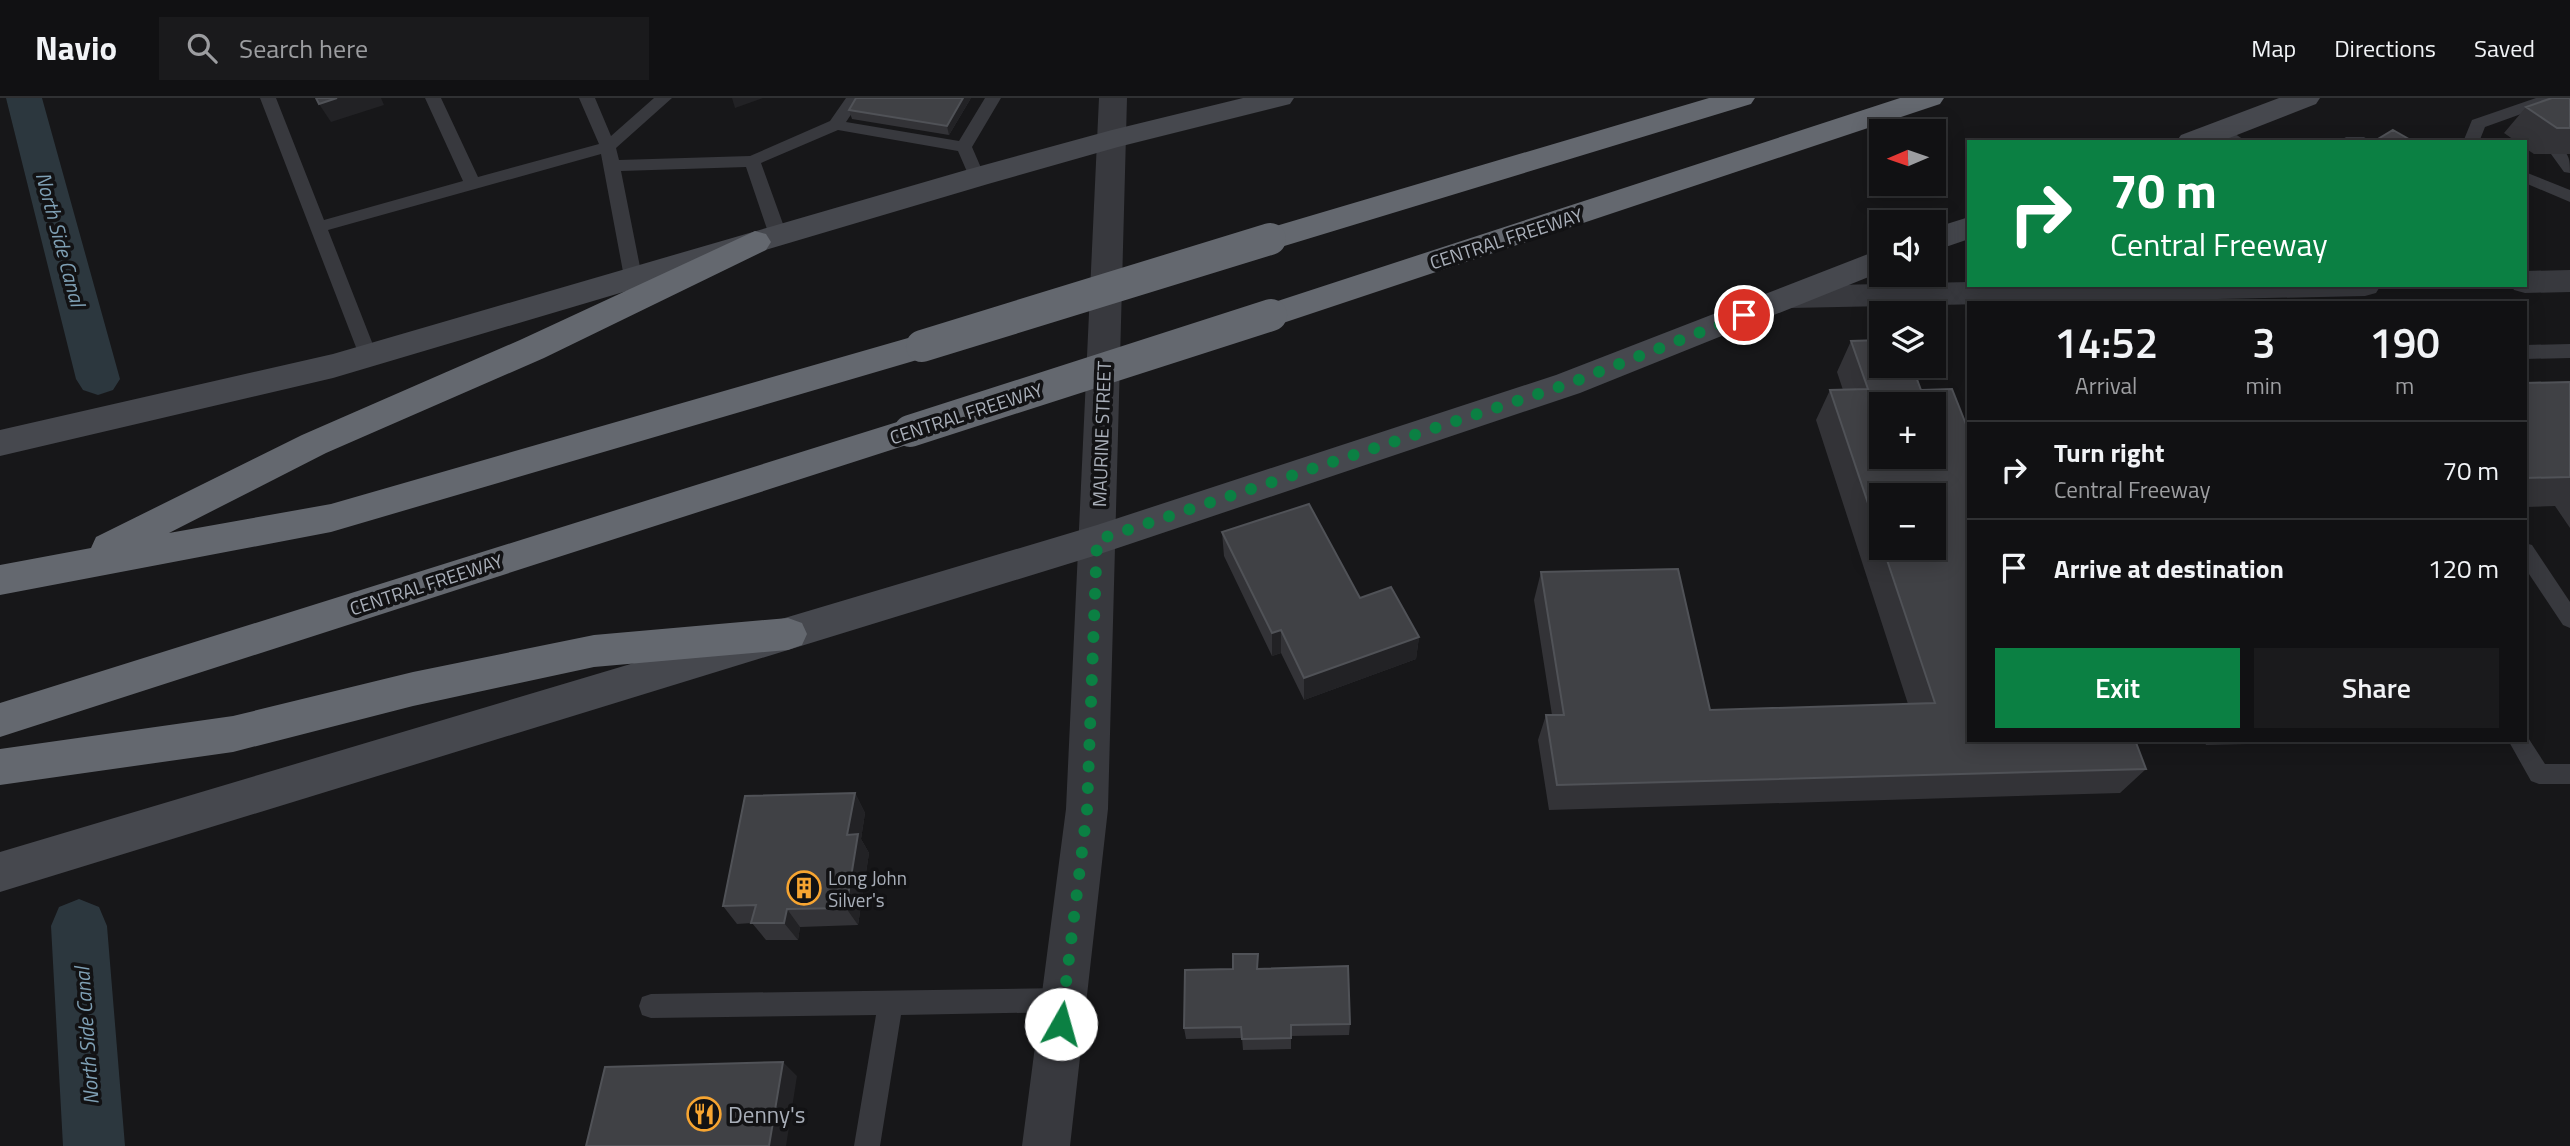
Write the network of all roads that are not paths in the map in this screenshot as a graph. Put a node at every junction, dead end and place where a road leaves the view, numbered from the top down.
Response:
1 (268, 98) edge
2 (433, 98) edge
3 (587, 98) edge
4 (664, 98) edge
5 (853, 98) edge
6 (1113, 98) edge
7 (1280, 98) edge
8 (1741, 98) edge
9 (1930, 98) edge
10 (2306, 98) edge
11 (2508, 98) edge
12 (2551, 98) edge
13 (990, 104) edge
14 (966, 107) dead end
15 (2522, 108) junction
16 (2530, 124) edge
17 (835, 125) junction
18 (2231, 136) edge
19 (1112, 139) junction
20 (2204, 140) edge
21 (2472, 140) edge
22 (608, 147) junction
23 (964, 148) junction
24 (2559, 154) edge
25 (752, 161) junction
26 (612, 166) junction
27 (2570, 168) edge
28 (977, 177) junction
29 (2527, 178) edge
30 (473, 184) junction
31 (2570, 196) edge
32 (318, 227) junction
33 (1967, 227) edge
34 (1946, 235) edge
35 (766, 238) junction
36 (1869, 265) edge
37 (633, 277) junction
38 (2570, 281) edge
39 (2527, 282) edge
40 (2342, 287) edge
41 (2252, 295) edge
42 (1790, 297) junction
43 (2570, 351) edge
44 (2527, 352) edge
45 (368, 355) junction
46 (0, 443) edge
47 (1097, 540) junction
48 (2527, 554) edge
49 (66, 568) junction
50 (0, 580) edge
51 (2570, 619) edge
52 (788, 634) junction
53 (0, 720) edge
54 (2520, 742) edge
55 (0, 767) edge
56 (2570, 774) edge
57 (0, 872) edge
58 (1064, 1000) junction
59 (891, 1002) junction
60 (651, 1006) dead end
61 (867, 1146) edge
62 (1046, 1146) edge

1 - 32 lane
2 - 30 lane
3 - 22 lane
4 - 22 lane
5 - 17 lane
6 - 19 street, MAURINE STREET
7 - 19 main road
8 - 49 highway, bridge
9 - 53 highway, CENTRAL FREEWAY, bridge
10 - 18 main road
11 - 15 lane
12 - 15 lane
13 - 14 lane
13 - 23 lane
15 - 16 lane
15 - 21 lane
17 - 23 lane
17 - 25 lane
18 - 20 main road
19 - 28 main road
19 - 47 street, MAURINE STREET
22 - 26 lane
22 - 30 lane
23 - 28 lane
24 - 27 lane
25 - 26 lane
25 - 35 lane
26 - 37 lane
28 - 35 main road
29 - 31 lane
30 - 32 lane
32 - 45 lane
33 - 34 main road
35 - 37 main road
35 - 49 highway
36 - 42 main road
37 - 45 main road
38 - 39 street
40 - 41 street
41 - 42 street
42 - 47 main road
43 - 44 lane
45 - 46 main road
47 - 52 main road
47 - 58 street, MAURINE STREET
48 - 51 lane
49 - 50 highway
52 - 55 highway
52 - 57 main road
54 - 56 lane
58 - 59 lane
58 - 62 street, MAURINE STREET
59 - 60 lane
59 - 61 lane

